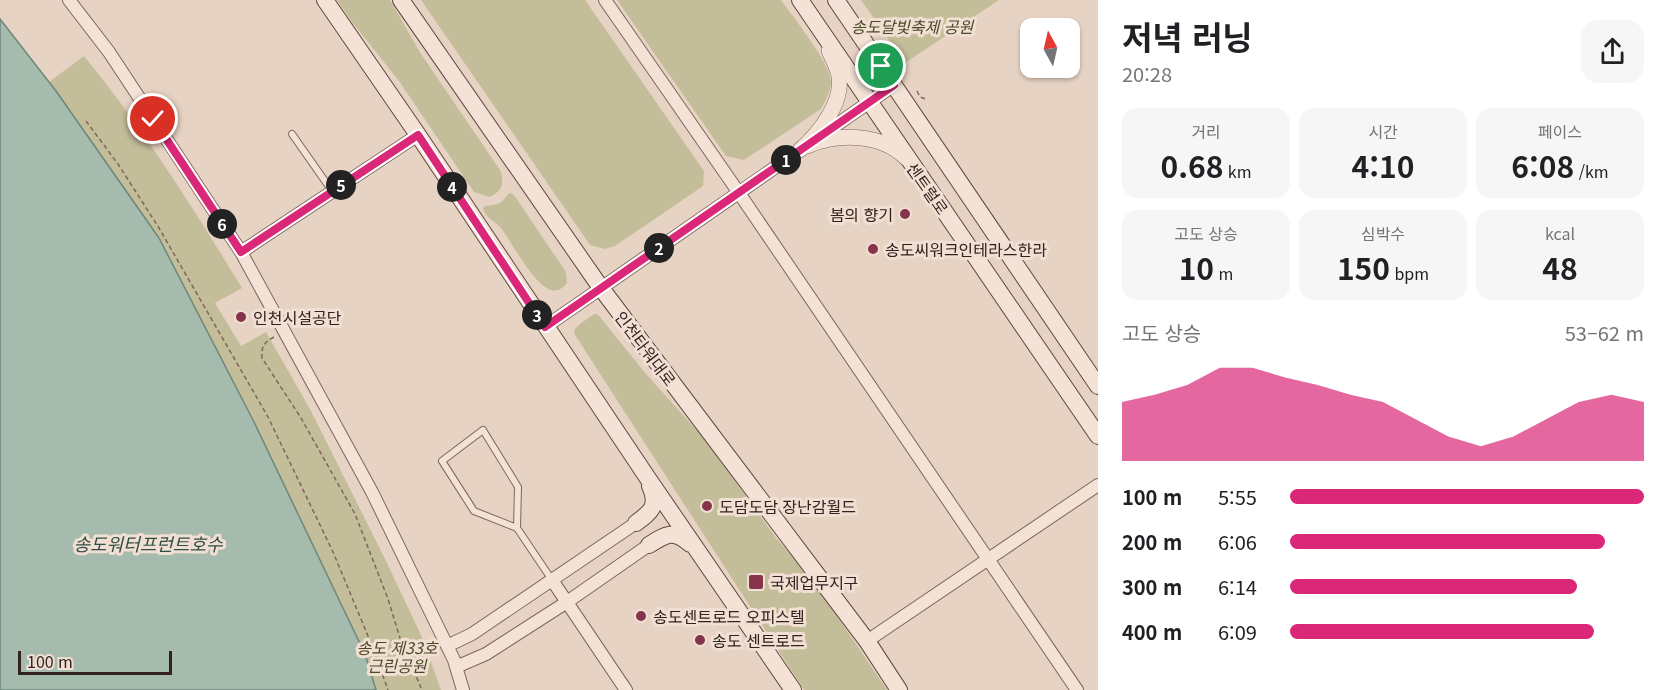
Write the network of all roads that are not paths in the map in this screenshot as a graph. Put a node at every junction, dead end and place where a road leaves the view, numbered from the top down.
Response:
1 (69, 0) edge
2 (325, 0) edge
3 (401, 0) edge
4 (605, 0) edge
5 (800, 0) edge
6 (836, 0) edge
7 (818, 27) junction
8 (894, 85) junction
9 (869, 102) junction
10 (292, 134) dead end
11 (418, 135) junction
12 (802, 148) junction
13 (911, 164) junction
14 (333, 191) junction
15 (739, 193) junction
16 (241, 252) junction
17 (601, 288) junction
18 (545, 327) junction
19 (1098, 386) edge
20 (1098, 436) edge
21 (646, 477) junction
22 (1098, 485) edge
23 (636, 523) joint
24 (517, 528) junction
25 (649, 545) joint
26 (694, 547) junction
27 (989, 560) junction
28 (552, 580) junction
29 (567, 602) junction
30 (867, 641) junction
31 (447, 645) junction
32 (456, 667) junction
33 (463, 690) edge
34 (626, 690) edge
35 (793, 690) edge
36 (899, 690) edge
37 (1077, 690) edge

1 - 16 street
2 - 11 main road
3 - 17 main road, 인천타워대로
4 - 15 street
5 - 7 main road, 센트럴로
6 - 8 main road, 센트럴로
7 - 9 main road, 센트럴로
7 - 12 street
8 - 9 street
8 - 19 main road, 센트럴로
9 - 12 street
9 - 13 main road, 센트럴로
10 - 14 lane
11 - 14 street
11 - 18 main road
12 - 13 street
12 - 15 street
13 - 20 main road, 센트럴로
14 - 16 street
15 - 17 street
15 - 27 street
16 - 31 street
17 - 18 street
17 - 30 main road, 인천타워대로
18 - 21 main road
21 - 23 main road
21 - 26 main road
22 - 27 street
23 - 28 street
24 - 24 lane
24 - 28 lane
25 - 26 main road
25 - 29 street
26 - 35 main road
27 - 30 street
27 - 37 street
28 - 29 street
28 - 31 street
29 - 32 street
29 - 34 street
30 - 36 main road, 인천타워대로
31 - 32 street
32 - 33 street

